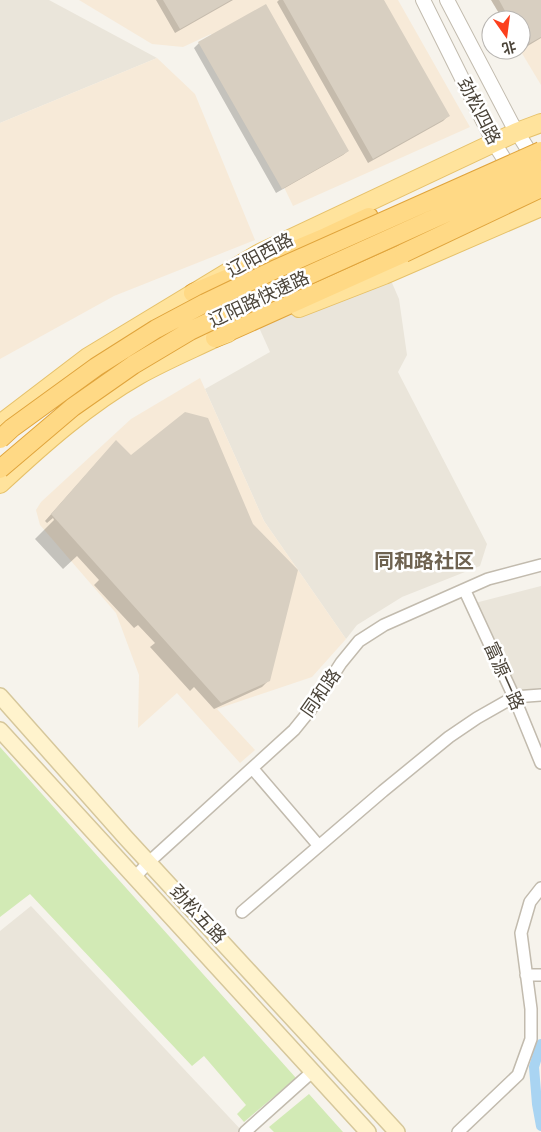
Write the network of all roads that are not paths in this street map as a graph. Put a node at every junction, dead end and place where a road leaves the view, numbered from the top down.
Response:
1 (423, 0) edge
2 (447, 0) edge
3 (541, 122) edge
4 (517, 132) junction
5 (541, 138) edge
6 (494, 143) junction
7 (541, 151) edge
8 (541, 170) edge
9 (541, 188) edge
10 (539, 211) edge
11 (192, 292) junction
12 (215, 338) junction
13 (0, 424) edge
14 (0, 439) edge
15 (0, 469) edge
16 (0, 484) edge
17 (541, 565) edge
18 (465, 591) junction
19 (541, 695) edge
20 (0, 696) edge
21 (514, 697) junction
22 (0, 730) edge
23 (541, 763) edge
24 (253, 769) junction
25 (319, 846) junction
26 (149, 862) junction
27 (135, 877) junction
28 (541, 888) edge
29 (242, 912) dead end
30 (533, 976) edge
31 (312, 1072) junction
32 (245, 1132) edge
33 (368, 1132) edge
34 (397, 1132) edge
35 (458, 1132) edge

1 - 6 street, 劲松四路
2 - 4 street, 劲松四路
3 - 4 main road, 辽阳西路
4 - 6 main road, 辽阳西路
4 - 8 street, 劲松四路
5 - 11 highway
6 - 10 street, 劲松四路
6 - 11 main road, 辽阳西路
7 - 14 highway, 辽阳路快速路, bridge
8 - 15 highway, 辽阳路快速路, bridge
9 - 12 highway, bridge
10 - 12 main road
11 - 13 main road, 辽阳西路
12 - 16 main road
17 - 18 street, 同和路
18 - 21 street, 富源一路
18 - 24 street, 同和路
19 - 21 street
20 - 26 main road, 劲松五路
21 - 23 street, 富源一路
21 - 25 street
22 - 27 main road, 劲松五路
24 - 25 street
24 - 26 street, 同和路
25 - 29 street
26 - 27 street, 同和路
26 - 34 main road, 劲松五路
27 - 31 main road, 劲松五路
28 - 30 street
30 - 35 street
31 - 32 street
31 - 33 main road, 劲松五路

